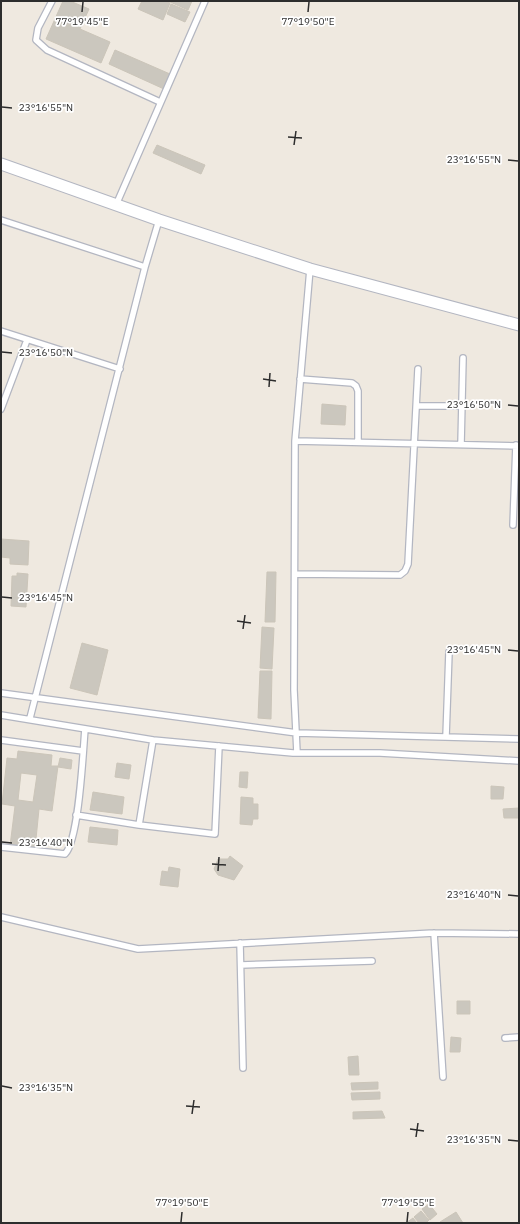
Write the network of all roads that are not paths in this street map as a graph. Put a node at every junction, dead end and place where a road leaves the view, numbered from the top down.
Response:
1 (52, 1) edge
2 (205, 1) edge
3 (160, 102) junction
4 (1, 164) edge
5 (116, 204) junction
6 (1, 220) edge
7 (159, 220) junction
8 (145, 267) junction
9 (310, 269) junction
10 (519, 325) edge
11 (1, 331) edge
12 (27, 340) junction
13 (463, 358) dead end
14 (120, 369) junction
15 (418, 369) dead end
16 (300, 379) junction
17 (417, 406) junction
18 (461, 406) junction
19 (1, 409) edge
20 (295, 441) junction
21 (358, 442) junction
22 (415, 444) junction
23 (461, 444) junction
24 (518, 446) edge
25 (513, 525) dead end
26 (295, 574) junction
27 (449, 652) dead end
28 (1, 693) edge
29 (36, 698) junction
30 (1, 715) edge
31 (30, 718) junction
32 (85, 729) junction
33 (297, 733) junction
34 (446, 737) junction
35 (519, 739) edge
36 (1, 740) edge
37 (153, 740) junction
38 (219, 746) junction
39 (83, 751) junction
40 (297, 753) junction
41 (519, 761) edge
42 (76, 815) junction
43 (139, 825) junction
44 (1, 847) edge
45 (1, 917) edge
46 (434, 934) junction
47 (519, 934) edge
48 (240, 943) junction
49 (372, 961) dead end
50 (241, 965) junction
51 (519, 1037) edge
52 (505, 1038) dead end
53 (243, 1068) dead end
54 (443, 1077) dead end

1 - 3 lane
2 - 3 lane
3 - 5 lane
4 - 5 street
5 - 7 street
6 - 8 lane
7 - 8 lane
7 - 9 street
8 - 14 lane
9 - 10 street
9 - 16 lane
11 - 12 lane
12 - 14 lane
12 - 19 lane
13 - 18 lane
14 - 29 lane
15 - 17 lane
16 - 20 lane
16 - 21 lane
17 - 18 lane
17 - 22 lane
18 - 23 lane
20 - 21 lane
20 - 26 lane
21 - 22 lane
22 - 23 lane
22 - 26 lane
23 - 24 lane
24 - 25 lane
26 - 33 lane
27 - 34 lane
28 - 29 lane
29 - 31 lane
29 - 33 lane
30 - 31 lane
31 - 32 lane
32 - 37 lane
32 - 39 lane
33 - 34 lane
33 - 40 lane
34 - 35 lane
36 - 39 lane
37 - 38 lane
37 - 43 lane
38 - 40 lane
38 - 43 lane
39 - 42 lane
40 - 41 lane
42 - 43 lane
42 - 44 lane
45 - 48 lane
46 - 47 lane
46 - 48 lane
46 - 54 lane
48 - 50 lane
49 - 50 lane
50 - 53 lane
51 - 52 lane

